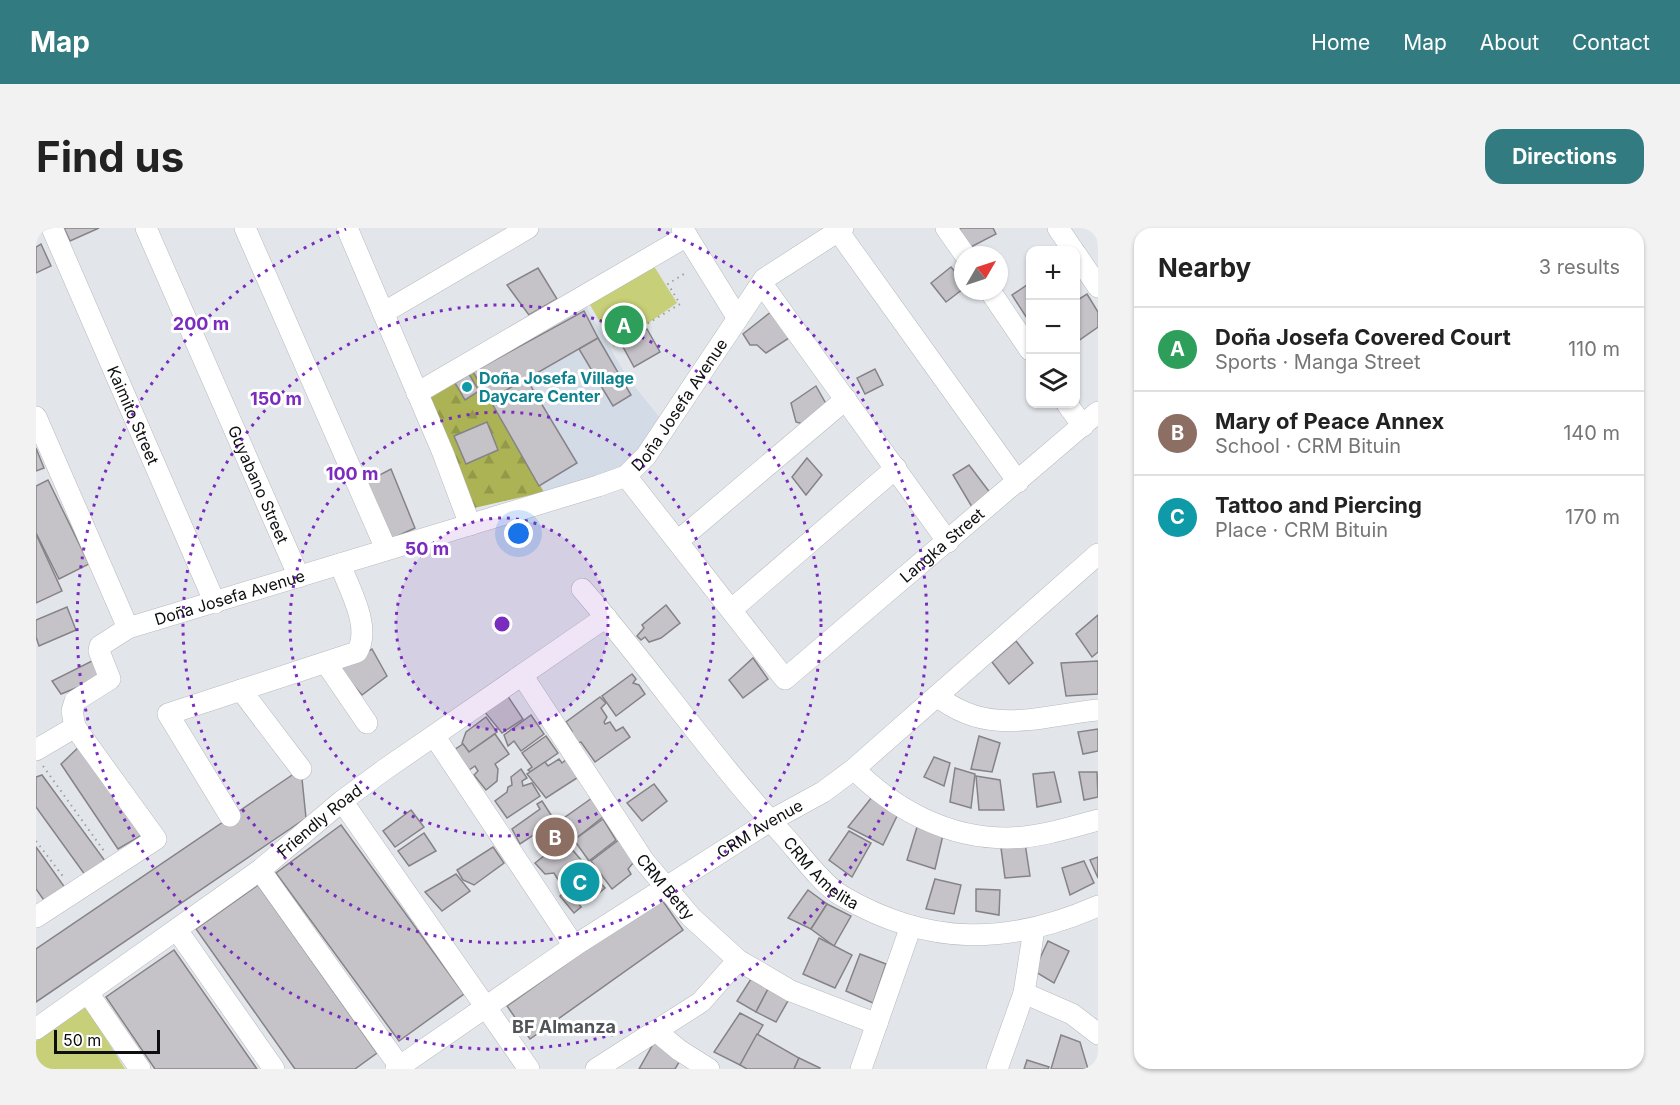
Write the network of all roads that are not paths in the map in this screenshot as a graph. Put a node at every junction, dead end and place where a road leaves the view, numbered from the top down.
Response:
1 (52, 228) edge
2 (146, 228) edge
3 (245, 228) edge
4 (528, 228) edge
5 (946, 228) edge
6 (1058, 228) edge
7 (840, 230) edge
8 (355, 231) edge
9 (684, 232) edge
10 (959, 246) edge
11 (1070, 246) edge
12 (1080, 261) edge
13 (762, 284) junction
14 (1098, 287) edge
15 (996, 300) edge
16 (383, 313) junction
17 (737, 317) junction
18 (1026, 344) edge
19 (417, 393) junction
20 (846, 399) junction
21 (1073, 408) edge
22 (36, 417) edge
23 (1090, 419) edge
24 (896, 468) junction
25 (626, 476) junction
26 (1018, 482) junction
27 (470, 525) junction
28 (678, 541) junction
29 (948, 542) junction
30 (386, 549) junction
31 (1098, 554) edge
32 (340, 564) junction
33 (298, 578) junction
34 (582, 589) dead end
35 (215, 603) junction
36 (731, 610) junction
37 (606, 617) junction
38 (128, 628) junction
39 (326, 663) junction
40 (522, 675) junction
41 (241, 690) junction
42 (937, 696) junction
43 (1098, 710) edge
44 (367, 723) dead end
45 (75, 727) junction
46 (435, 737) junction
47 (39, 758) edge
48 (301, 769) dead end
49 (854, 769) junction
50 (342, 801) junction
51 (230, 816) dead end
52 (1098, 820) edge
53 (770, 821) junction
54 (260, 870) junction
55 (665, 887) junction
56 (1098, 906) edge
57 (36, 917) edge
58 (911, 926) junction
59 (1034, 929) junction
60 (177, 930) junction
61 (574, 946) junction
62 (738, 960) junction
63 (88, 993) junction
64 (1024, 993) junction
65 (486, 1007) junction
66 (877, 1024) junction
67 (36, 1029) edge
68 (656, 1031) junction
69 (1098, 1034) edge
70 (398, 1068) edge
71 (140, 1069) edge
72 (274, 1069) edge
73 (529, 1069) edge
74 (596, 1069) edge
75 (709, 1069) edge
76 (861, 1069) edge
77 (997, 1069) edge

1 - 35 street, Kaimito Street
2 - 33 street, Guyabano Street
3 - 30 street
4 - 16 street
5 - 10 street
6 - 11 street
7 - 13 street, Doña Josefa Avenue
7 - 26 street
8 - 16 street
9 - 17 street
9 - 19 street
12 - 14 street
13 - 17 street, Doña Josefa Avenue
13 - 20 street
15 - 18 street
16 - 19 street
17 - 25 street, Doña Josefa Avenue
19 - 27 street
20 - 24 street
20 - 28 street
21 - 23 street
22 - 38 street
23 - 26 street, Langka Street
24 - 29 street
24 - 36 street
25 - 27 street, Doña Josefa Avenue
25 - 28 street
26 - 29 street, Langka Street
27 - 30 street, Doña Josefa Avenue
28 - 36 street
29 - 36 street, Langka Street
30 - 32 street, Doña Josefa Avenue
31 - 42 street, CRM Avenue
32 - 33 street, Doña Josefa Avenue
32 - 39 street
33 - 35 street, Doña Josefa Avenue
34 - 37 street, CRM Amelita
35 - 38 street, Doña Josefa Avenue
37 - 40 street, Friendly Road
37 - 53 street, CRM Amelita
38 - 45 street, Doña Josefa Avenue
39 - 41 street
39 - 44 street
40 - 46 street, Friendly Road
40 - 55 street, CRM Betty
41 - 48 street
41 - 51 street
42 - 43 street
42 - 49 street, CRM Avenue
45 - 47 street
45 - 57 street
46 - 50 street, Friendly Road
46 - 61 street
49 - 52 street
49 - 53 street, CRM Avenue
50 - 54 street, Friendly Road
50 - 65 street
53 - 55 street, CRM Avenue
53 - 58 street, CRM Amelita
54 - 60 street, Friendly Road
54 - 70 street
55 - 61 street, CRM Avenue
55 - 62 street, CRM Betty
56 - 59 street, CRM Amelita
58 - 59 street, CRM Amelita
58 - 66 street
59 - 64 street
60 - 63 street, Friendly Road
60 - 72 street
61 - 65 street, CRM Avenue
62 - 66 street, CRM Betty
62 - 68 street
63 - 67 street, Friendly Road
63 - 71 street
64 - 69 street
64 - 77 street
65 - 70 street, CRM Avenue
65 - 73 street
66 - 76 street
68 - 74 street
68 - 75 street

